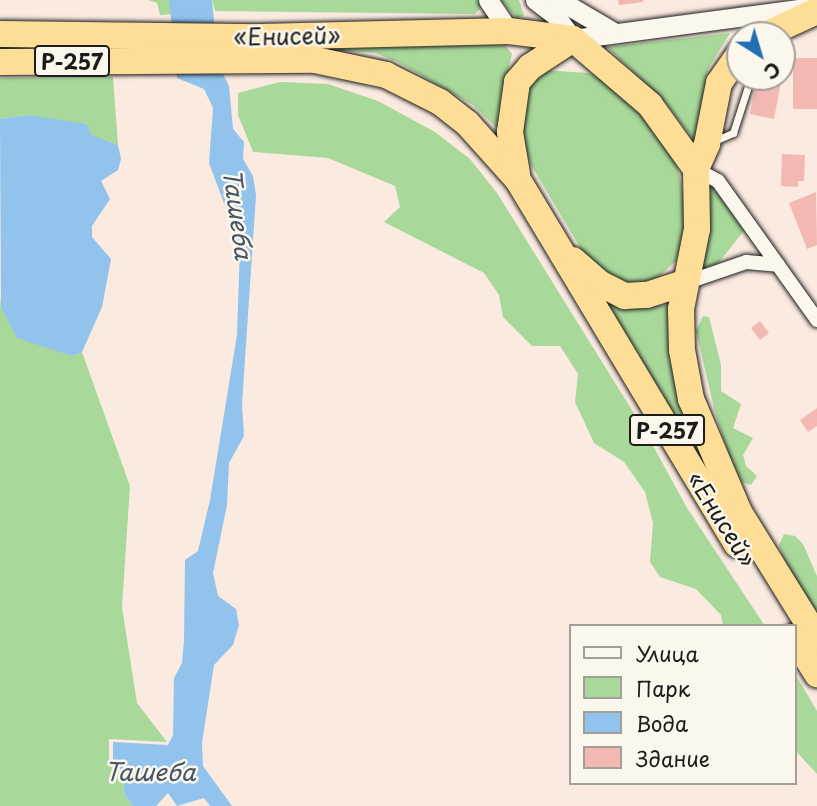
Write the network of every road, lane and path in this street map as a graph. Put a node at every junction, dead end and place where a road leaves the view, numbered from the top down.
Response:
1 (488, 0) edge
2 (535, 0) edge
3 (559, 0) edge
4 (817, 8) edge
5 (792, 21) edge
6 (509, 31) junction
7 (615, 33) junction
8 (0, 34) edge
9 (573, 39) junction
10 (261, 48) junction
11 (143, 49) junction
12 (0, 62) edge
13 (726, 73) edge
14 (746, 91) edge
15 (707, 144) junction
16 (696, 169) junction
17 (518, 180) junction
18 (548, 232) junction
19 (778, 265) junction
20 (685, 283) junction
21 (817, 320) edge
22 (787, 624) edge
23 (817, 638) edge
24 (796, 640) edge
25 (817, 674) edge

1 - 6 main road
2 - 9 main road
3 - 7 main road
4 - 5 highway
4 - 7 main road
6 - 9 highway, «Енисей» / Р-257
6 - 10 highway, «Енисей» / Р-257
7 - 9 main road
8 - 11 highway, «Енисей» / Р-257
9 - 16 highway
9 - 17 highway, «Енисей» / Р-257
10 - 11 highway, «Енисей» / Р-257
10 - 17 highway, «Енисей» / Р-257
11 - 12 highway, «Енисей» / Р-257
13 - 15 highway
14 - 15 lane
15 - 16 highway
16 - 19 street
16 - 20 highway, «Енисей» / Р-257
17 - 18 highway, «Енисей» / Р-257
18 - 20 highway, «Енисей» / Р-257
18 - 22 highway, «Енисей» / Р-257
19 - 20 street
19 - 21 street
20 - 23 highway, «Енисей» / Р-257
24 - 25 highway

